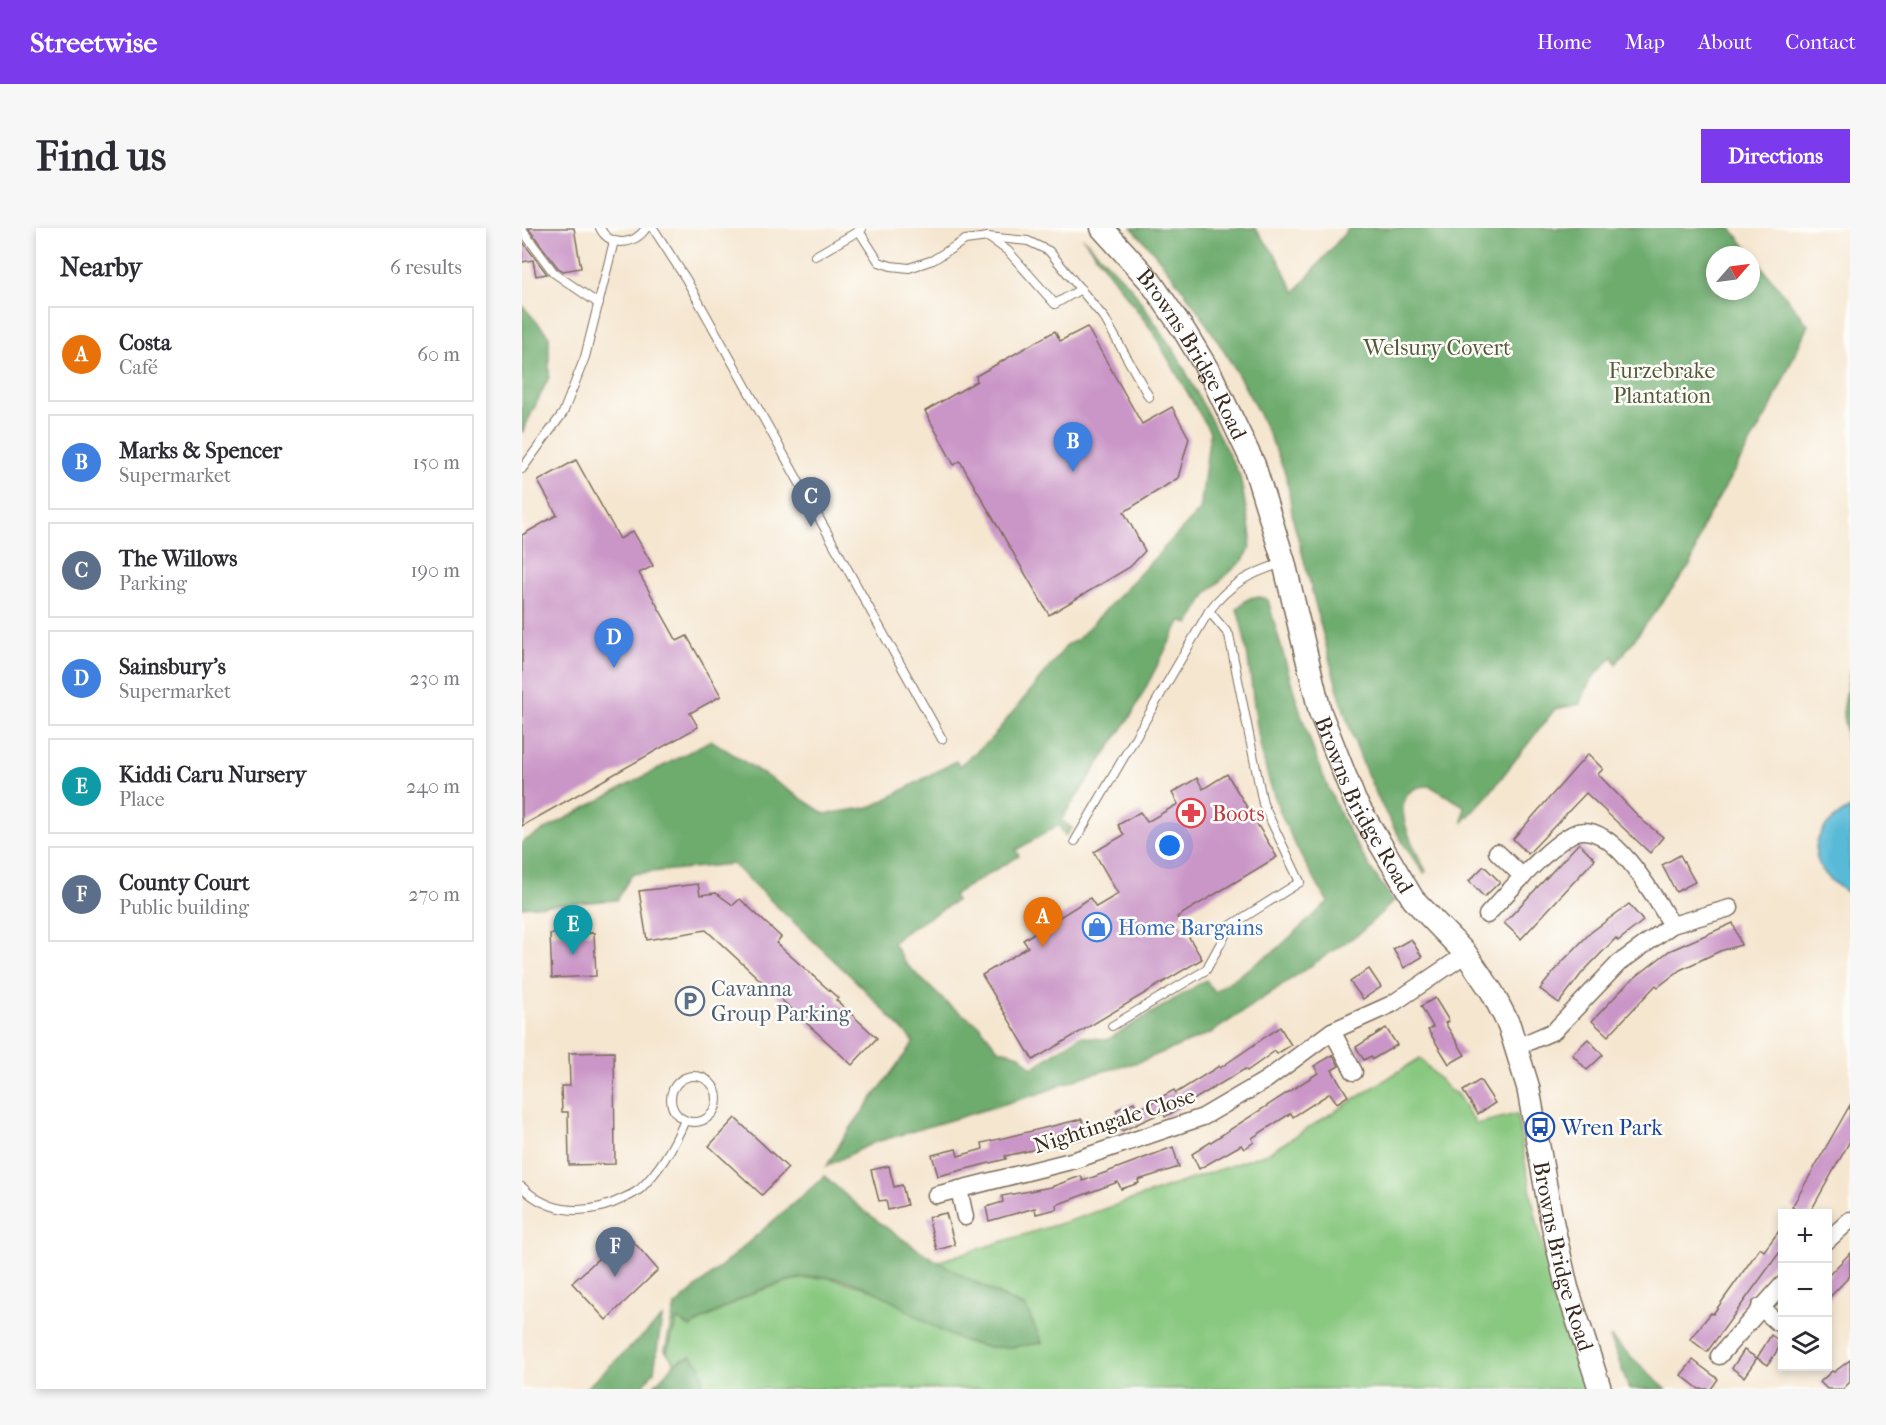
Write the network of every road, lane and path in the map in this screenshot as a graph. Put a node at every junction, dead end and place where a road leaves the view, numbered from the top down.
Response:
1 (600, 228) edge
2 (646, 228) edge
3 (652, 228) edge
4 (1102, 228) edge
5 (861, 229) edge
6 (522, 230) edge
7 (988, 237) junction
8 (614, 241) junction
9 (815, 256) dead end
10 (1081, 289) junction
11 (599, 304) junction
12 (1149, 397) dead end
13 (522, 470) edge
14 (1284, 562) junction
15 (1209, 611) junction
16 (942, 739) dead end
17 (1075, 841) dead end
18 (1497, 852) dead end
19 (1523, 877) junction
20 (1730, 908) dead end
21 (1487, 915) dead end
22 (1672, 925) junction
23 (1467, 954) junction
24 (1112, 1026) dead end
25 (1332, 1031) junction
26 (1517, 1047) junction
27 (1354, 1072) dead end
28 (685, 1120) junction
29 (522, 1187) edge
30 (958, 1189) junction
31 (936, 1194) dead end
32 (965, 1217) dead end
33 (1850, 1220) edge
34 (1832, 1236) edge
35 (1778, 1289) edge
36 (1760, 1307) junction
37 (1778, 1323) dead end
38 (1719, 1356) dead end
39 (1600, 1389) edge

1 - 8 lane
2 - 8 lane
3 - 16 lane
4 - 14 street, Browns Bridge Road
5 - 7 lane
5 - 9 lane
6 - 11 lane
7 - 10 lane
7 - 10 lane
8 - 11 lane
10 - 12 lane
11 - 13 lane
14 - 15 lane
14 - 23 street, Browns Bridge Road
15 - 17 lane
15 - 24 lane
18 - 19 street
19 - 21 street
19 - 22 street
20 - 22 street
22 - 26 street
23 - 25 street, Nightingale Close
23 - 26 street, Browns Bridge Road
25 - 27 street
25 - 30 street, Nightingale Close
26 - 39 street, Browns Bridge Road
28 - 28 lane
28 - 29 lane
30 - 31 street, Nightingale Close
30 - 32 street
33 - 34 street
35 - 36 street
36 - 37 street
36 - 38 street

